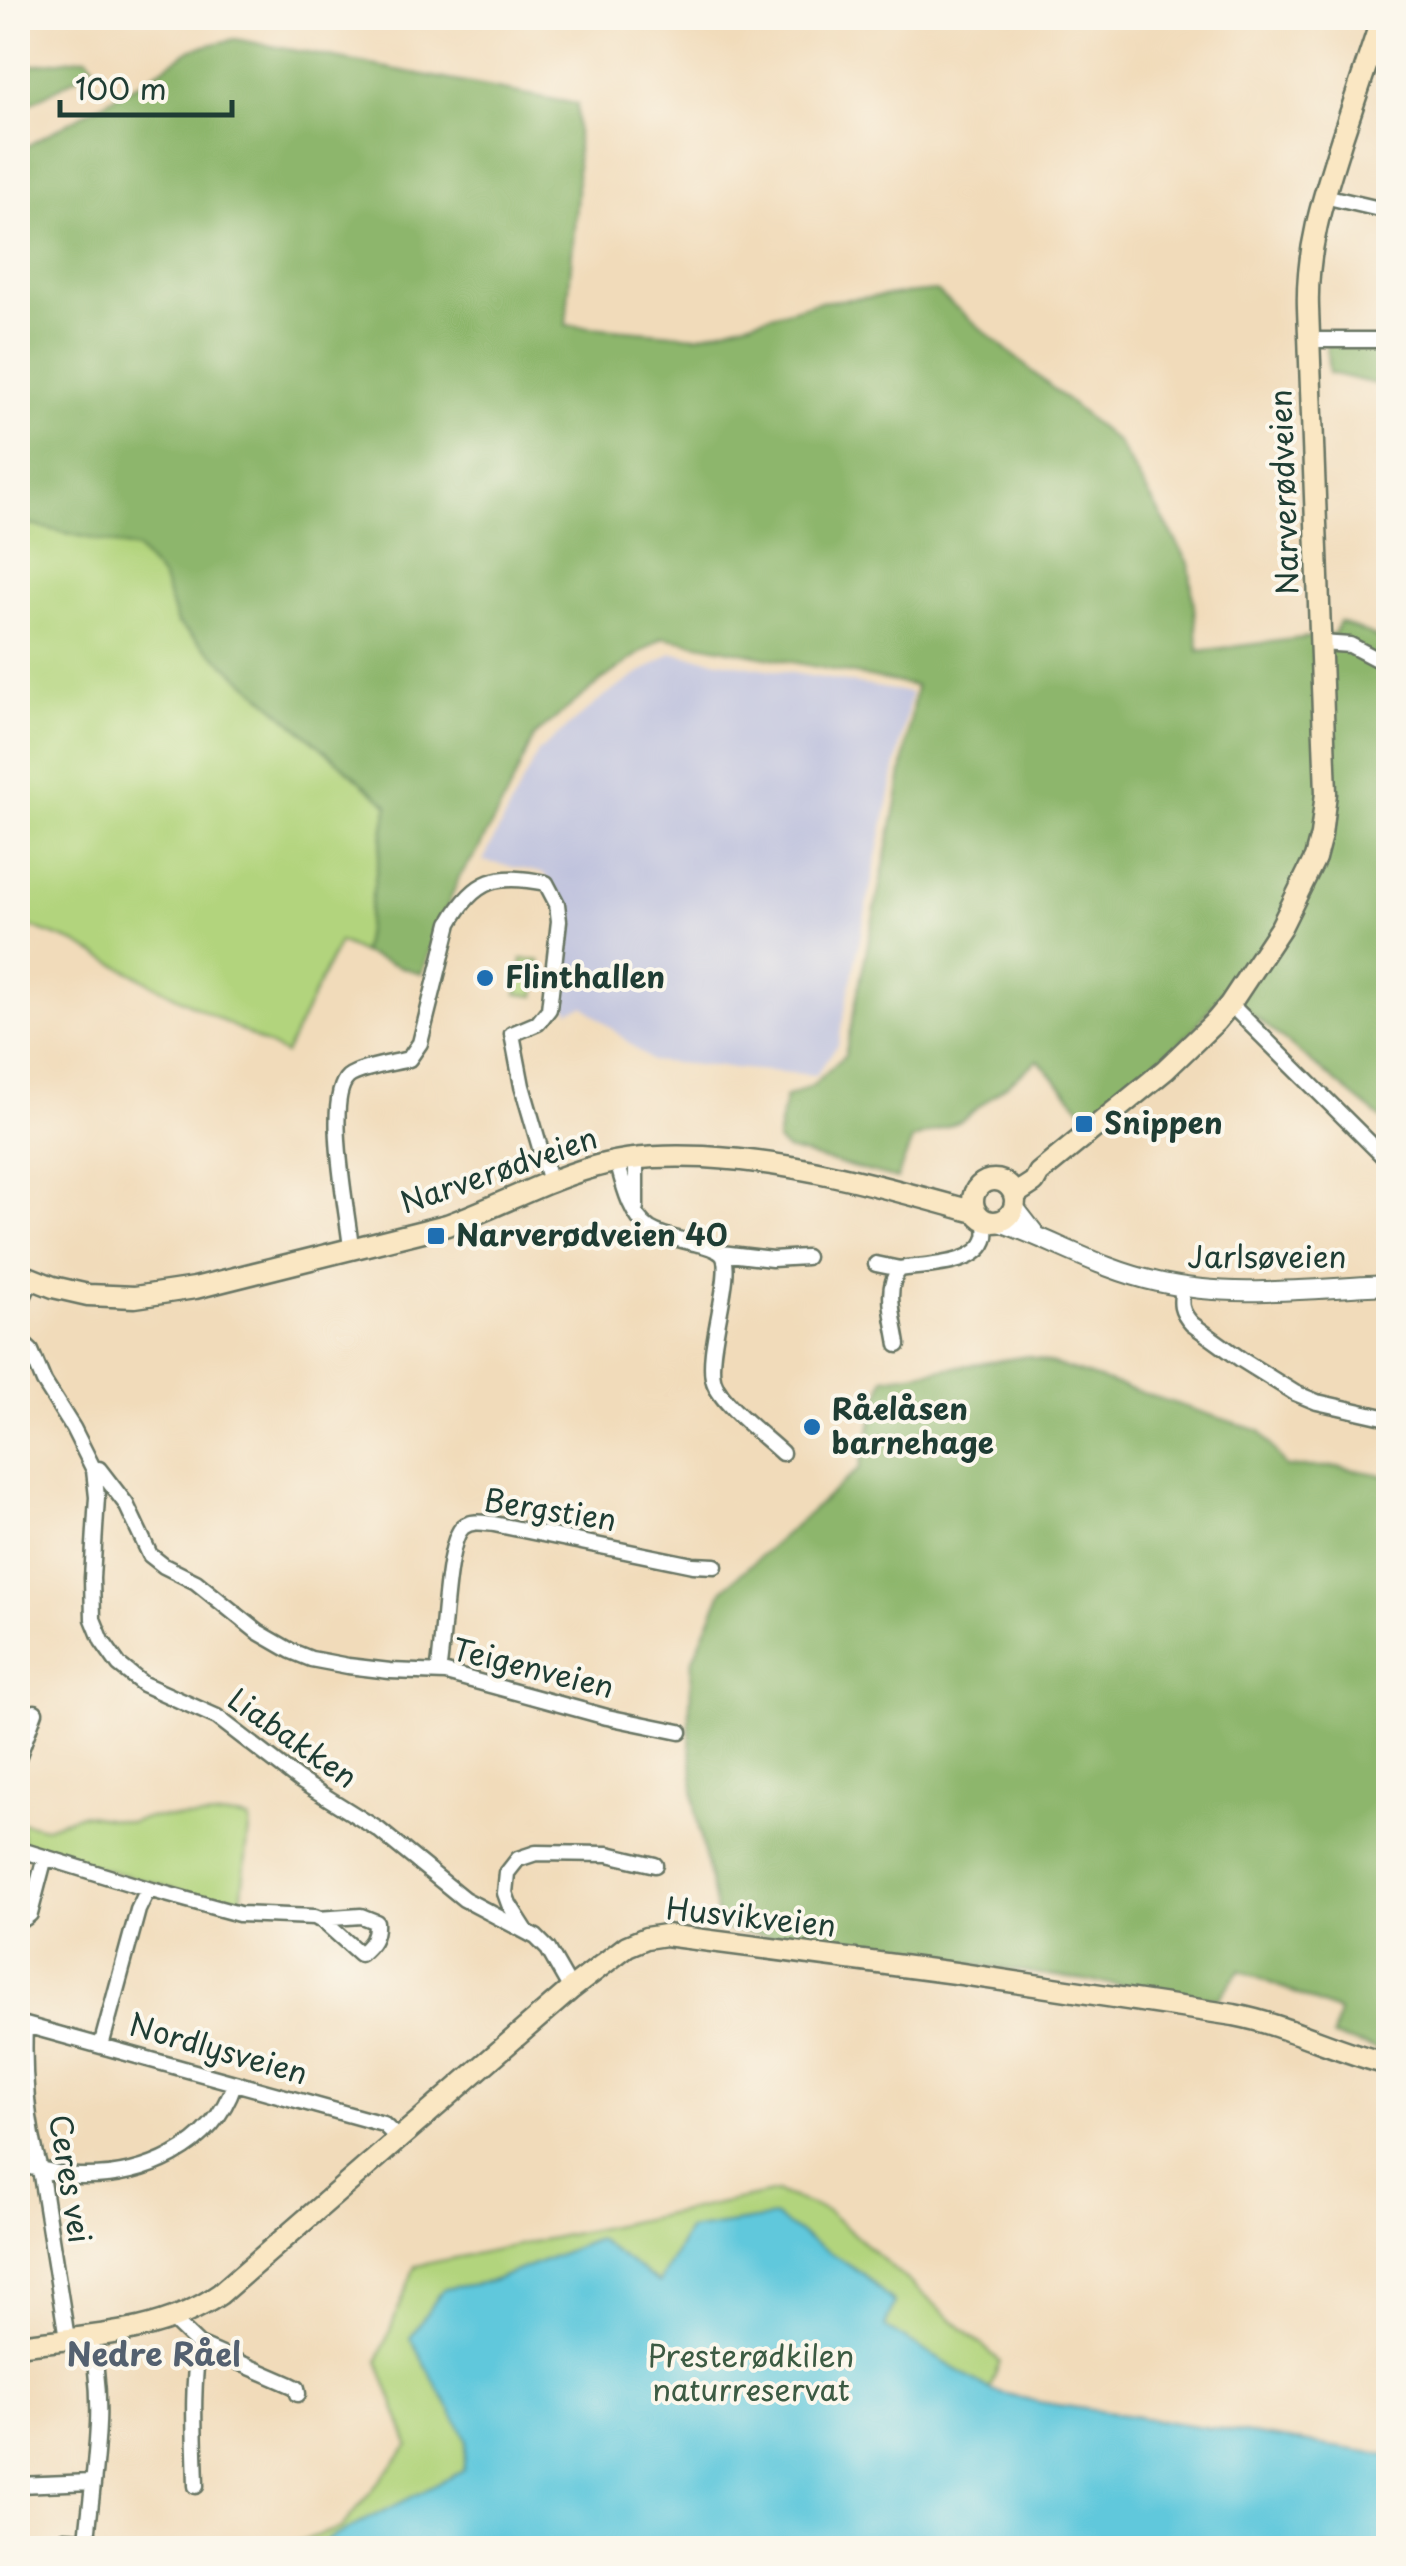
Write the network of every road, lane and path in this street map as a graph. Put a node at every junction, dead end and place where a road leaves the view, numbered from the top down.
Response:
1 (1382, 18) edge
2 (1324, 196) junction
3 (1388, 211) edge
4 (1309, 340) junction
5 (1388, 340) edge
6 (1321, 643) junction
7 (1388, 665) edge
8 (1230, 1004) junction
9 (627, 1160) junction
10 (1388, 1161) edge
11 (550, 1182) junction
12 (996, 1204) junction
13 (351, 1248) junction
14 (721, 1253) junction
15 (806, 1256) dead end
16 (876, 1264) dead end
17 (900, 1268) junction
18 (25, 1276) edge
19 (1388, 1284) edge
20 (1184, 1287) junction
21 (18, 1307) edge
22 (18, 1339) edge
23 (898, 1345) dead end
24 (1388, 1418) edge
25 (782, 1453) dead end
26 (94, 1470) junction
27 (715, 1566) dead end
28 (438, 1672) junction
29 (35, 1712) dead end
30 (680, 1732) dead end
31 (18, 1758) edge
32 (18, 1840) edge
33 (18, 1849) edge
34 (45, 1858) junction
35 (655, 1865) dead end
36 (148, 1888) junction
37 (318, 1918) dead end
38 (18, 1920) edge
39 (524, 1929) junction
40 (570, 1989) junction
41 (22, 2025) edge
42 (101, 2046) junction
43 (1388, 2064) edge
44 (234, 2084) junction
45 (399, 2139) junction
46 (18, 2165) edge
47 (40, 2168) junction
48 (172, 2319) junction
49 (89, 2336) junction
50 (66, 2338) junction
51 (18, 2345) edge
52 (199, 2345) junction
53 (298, 2394) dead end
54 (92, 2482) junction
55 (18, 2485) edge
56 (196, 2486) dead end
57 (64, 2539) dead end

1 - 2 main road, Narverødveien
2 - 3 street
2 - 4 main road, Narverødveien
4 - 5 street
4 - 6 main road, Narverødveien
6 - 7 street
6 - 8 main road, Narverødveien
8 - 10 street
8 - 12 main road, Narverødveien
9 - 11 main road, Narverødveien
9 - 12 main road, Narverødveien
9 - 14 street
11 - 13 main road, Narverødveien
11 - 13 street
12 - 17 street, Narverødveien
12 - 20 street, Jarlsøveien
13 - 18 main road, Narverødveien
14 - 15 street
14 - 25 street
16 - 17 street, Narverødveien
17 - 23 street
18 - 21 street
19 - 20 street, Jarlsøveien
20 - 24 street
22 - 26 street, Liabakken
26 - 28 street, Teigenveien
26 - 39 street, Liabakken
27 - 28 street, Bergstien
28 - 30 street, Teigenveien
29 - 31 street
32 - 33 street
33 - 34 street
34 - 36 street
34 - 38 street
35 - 39 street, Liabakken
36 - 37 street
36 - 42 street
39 - 40 street, Liabakken
40 - 43 main road, Husvikveien
40 - 45 main road, Husvikveien
41 - 42 street, Nordlysveien
41 - 47 street, Ceres vei
42 - 44 street, Nordlysveien
44 - 45 street, Nordlysveien
44 - 47 street
45 - 48 main road, Husvikveien
46 - 47 street
47 - 50 street, Ceres vei
48 - 49 main road, Husvikveien
48 - 52 street
49 - 50 main road, Husvikveien
49 - 54 street
50 - 51 main road, Husvikveien
52 - 53 street
52 - 56 street
54 - 55 street
54 - 57 street

